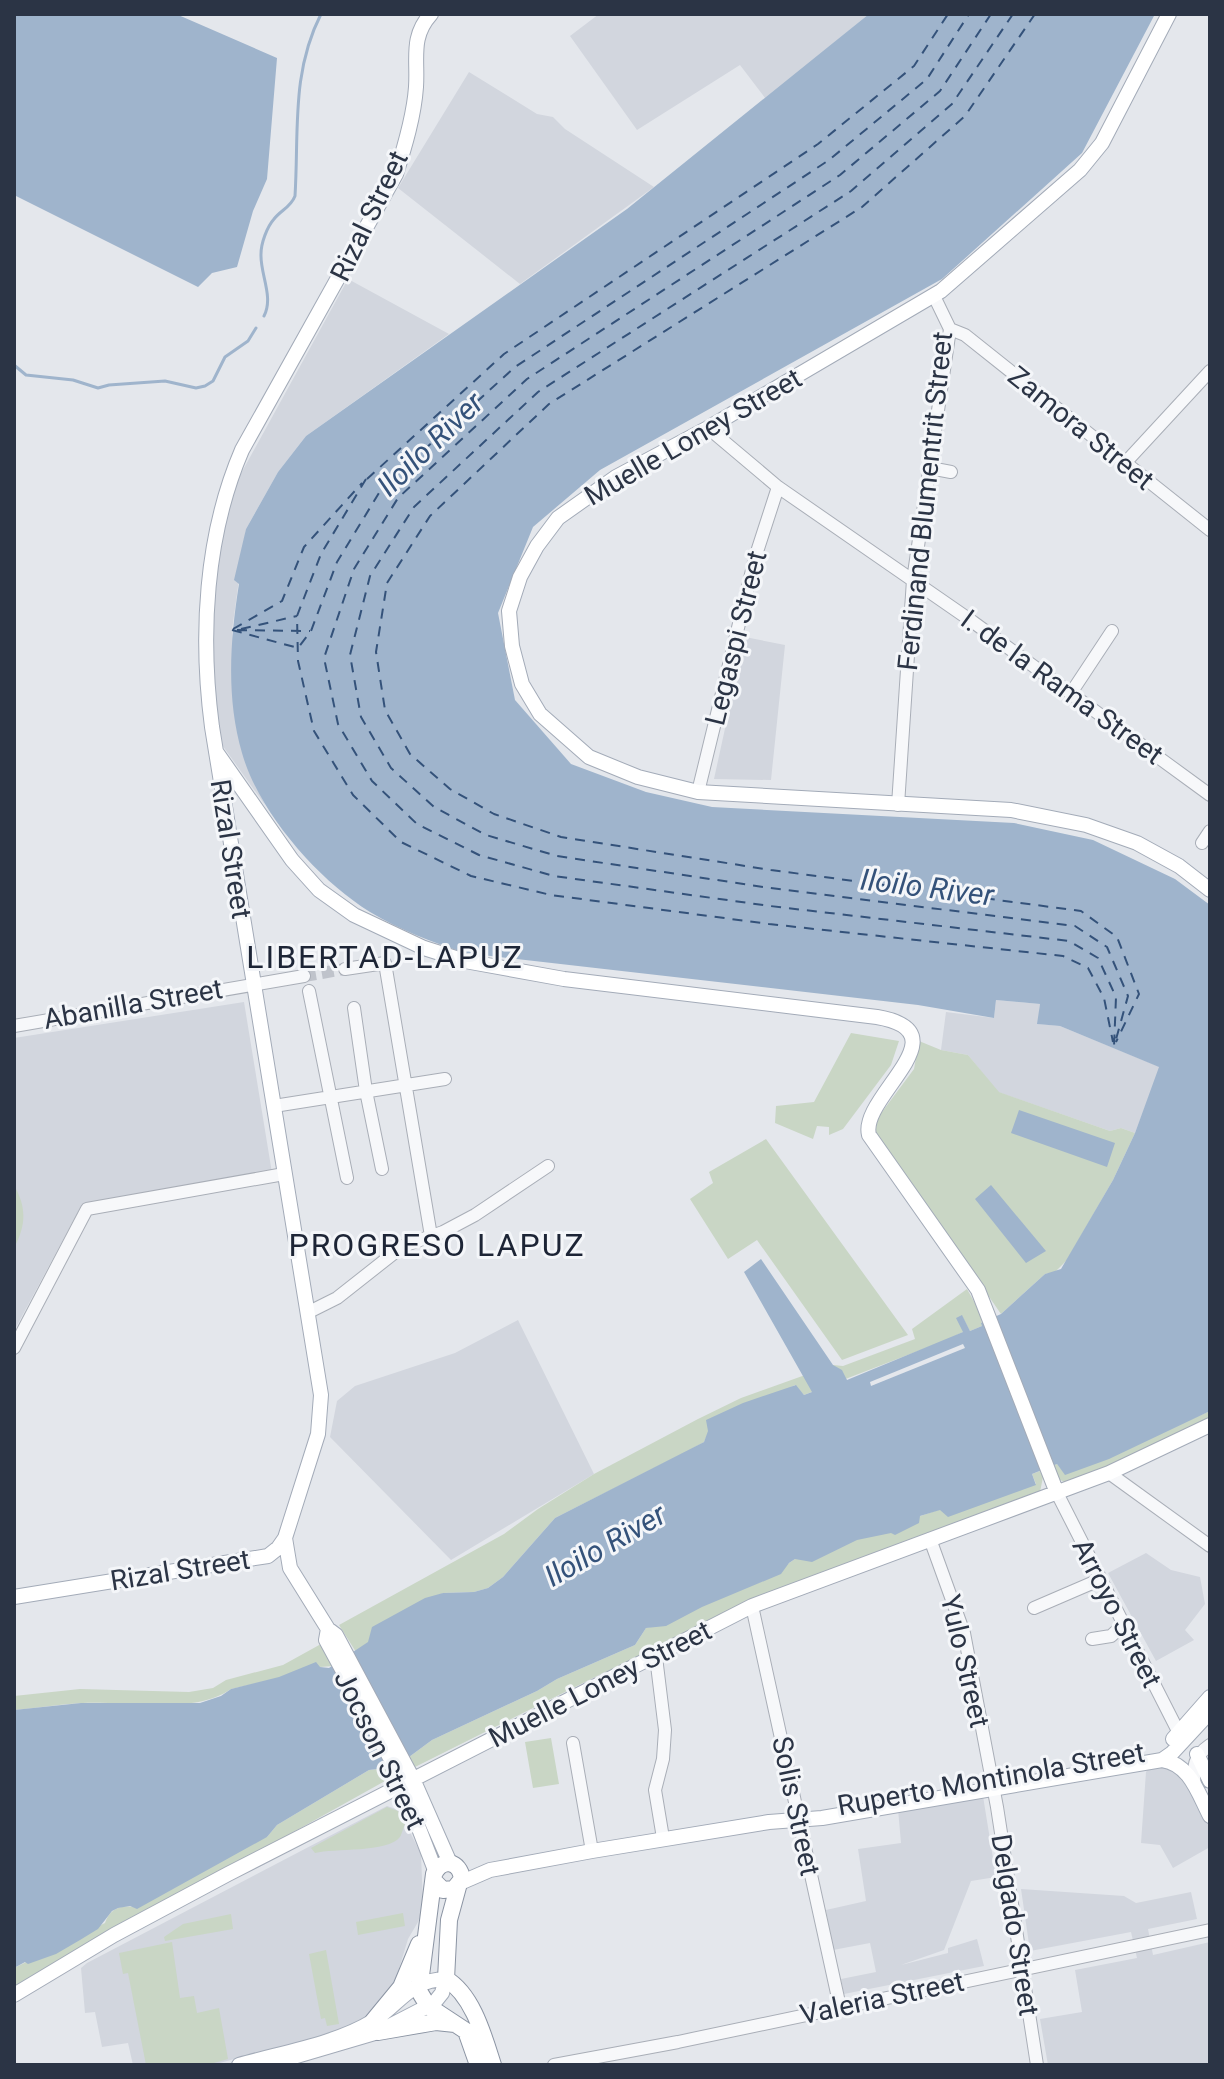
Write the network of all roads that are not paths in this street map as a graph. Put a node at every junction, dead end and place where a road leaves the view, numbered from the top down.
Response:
1 (431, 14) edge
2 (1169, 14) edge
3 (934, 296) junction
4 (950, 329) junction
5 (1210, 371) edge
6 (708, 428) junction
7 (1125, 463) junction
8 (930, 468) junction
9 (951, 472) dead end
10 (778, 487) junction
11 (1210, 529) edge
12 (913, 580) junction
13 (1112, 631) dead end
14 (1071, 693) junction
15 (215, 749) junction
16 (698, 792) junction
17 (1210, 795) edge
18 (898, 805) junction
19 (1210, 831) edge
20 (1202, 843) dead end
21 (1210, 890) edge
22 (345, 969) tunnel mouth
23 (304, 976) tunnel mouth
24 (253, 983) junction
25 (309, 991) dead end
26 (354, 1008) dead end
27 (14, 1026) edge
28 (445, 1079) dead end
29 (405, 1086) junction
30 (366, 1091) junction
31 (329, 1097) junction
32 (274, 1106) junction
33 (548, 1166) dead end
34 (382, 1169) dead end
35 (284, 1174) junction
36 (347, 1178) dead end
37 (431, 1236) junction
38 (307, 1313) junction
39 (14, 1348) edge
40 (1210, 1425) edge
41 (1109, 1473) junction
42 (1057, 1493) junction
43 (285, 1538) junction
44 (930, 1539) junction
45 (1210, 1546) edge
46 (268, 1556) junction
47 (294, 1574) junction
48 (1099, 1580) junction
49 (14, 1597) edge
50 (752, 1606) junction
51 (1034, 1608) dead end
52 (1123, 1625) junction
53 (1092, 1639) dead end
54 (656, 1657) junction
55 (1210, 1697) edge
56 (1210, 1712) edge
57 (1181, 1736) junction
58 (573, 1743) dead end
59 (1210, 1745) edge
60 (1197, 1754) junction
61 (1162, 1760) junction
62 (1210, 1781) edge
63 (407, 1783) junction
64 (993, 1784) junction
65 (1195, 1786) junction
66 (1210, 1816) edge
67 (799, 1818) junction
68 (663, 1838) junction
69 (592, 1851) junction
70 (443, 1869) junction
71 (490, 1870) junction
72 (459, 1885) junction
73 (448, 1928) junction
74 (1210, 1930) edge
75 (425, 1932) junction
76 (1021, 1968) junction
77 (446, 1979) junction
78 (418, 1986) junction
79 (14, 1995) edge
80 (428, 2006) junction
81 (840, 2007) junction
82 (471, 2009) junction
83 (456, 2024) junction
84 (376, 2026) junction
85 (239, 2065) edge
86 (266, 2065) edge
87 (478, 2065) edge
88 (493, 2065) edge
89 (554, 2065) edge
90 (1037, 2065) edge

1 - 15 main road, Rizal Street
2 - 3 main road, Muelle Loney Street
3 - 4 street, Ferdinand Blumentrit Street
3 - 6 main road, Muelle Loney Street
4 - 7 street, Zamora Street
4 - 8 street, Ferdinand Blumentrit Street
5 - 7 street
6 - 10 street
6 - 16 main road, Muelle Loney Street
7 - 11 street, Zamora Street
8 - 9 street
8 - 12 street, Ferdinand Blumentrit Street
10 - 12 street
10 - 16 street, Legaspi Street
12 - 14 street, I. de la Rama Street
12 - 18 street, Ferdinand Blumentrit Street
13 - 14 street
14 - 17 street, I. de la Rama Street
15 - 24 main road, Rizal Street
15 - 42 main road
16 - 18 main road, Muelle Loney Street
18 - 21 main road, Muelle Loney Street
19 - 20 street
22 - 29 street
23 - 24 street, Abanilla Street
24 - 27 street, Abanilla Street
24 - 32 main road, Rizal Street
25 - 31 street
26 - 30 street
28 - 29 street
29 - 30 street
29 - 37 street
30 - 31 street
30 - 34 street
31 - 32 street
31 - 36 street
32 - 35 main road, Rizal Street
33 - 37 street
35 - 38 main road, Rizal Street
35 - 39 street
37 - 38 street
38 - 43 main road, Rizal Street
40 - 41 main road, Muelle Loney Street
41 - 42 main road, Muelle Loney Street
41 - 45 street
42 - 44 main road, Muelle Loney Street
42 - 48 street, Arroyo Street
43 - 46 main road, Rizal Street
43 - 47 main road, Jocson Street
44 - 50 main road, Muelle Loney Street
44 - 64 street, Yulo Street
46 - 47 main road, Jocson Street
46 - 49 main road, Rizal Street
47 - 63 main road, Jocson Street
48 - 51 street
48 - 52 street, Arroyo Street
50 - 54 main road, Muelle Loney Street
50 - 67 street, Solis Street
52 - 53 street
52 - 57 street, Arroyo Street
54 - 63 main road, Muelle Loney Street
54 - 68 street
55 - 57 main road
56 - 57 main road
57 - 61 main road
57 - 64 main road, Ruperto Montinola Street
58 - 69 street
59 - 60 street
60 - 62 main road
60 - 65 street
61 - 64 main road
61 - 65 main road
63 - 70 main road, Jocson Street
63 - 79 main road, Muelle Loney Street
64 - 67 main road, Ruperto Montinola Street
64 - 76 street, Delgado Street
65 - 66 main road
67 - 68 main road, Ruperto Montinola Street
67 - 81 street, Solis Street
68 - 69 main road, Ruperto Montinola Street
69 - 71 main road, Ruperto Montinola Street
70 - 71 main road, Ruperto Montinola Street
70 - 72 highway
70 - 72 highway
70 - 75 highway
71 - 72 main road, Ruperto Montinola Street
72 - 73 highway
73 - 77 highway
73 - 82 highway
74 - 76 street, Valeria Street
75 - 78 highway
75 - 84 highway
76 - 81 street, Valeria Street
76 - 90 street, Delgado Street
77 - 78 main road
77 - 80 main road
77 - 82 highway
78 - 80 highway
78 - 84 main road
80 - 83 highway
80 - 84 main road
81 - 89 street, Valeria Street
82 - 88 highway
83 - 84 highway
83 - 87 highway
84 - 85 main road
84 - 86 main road

